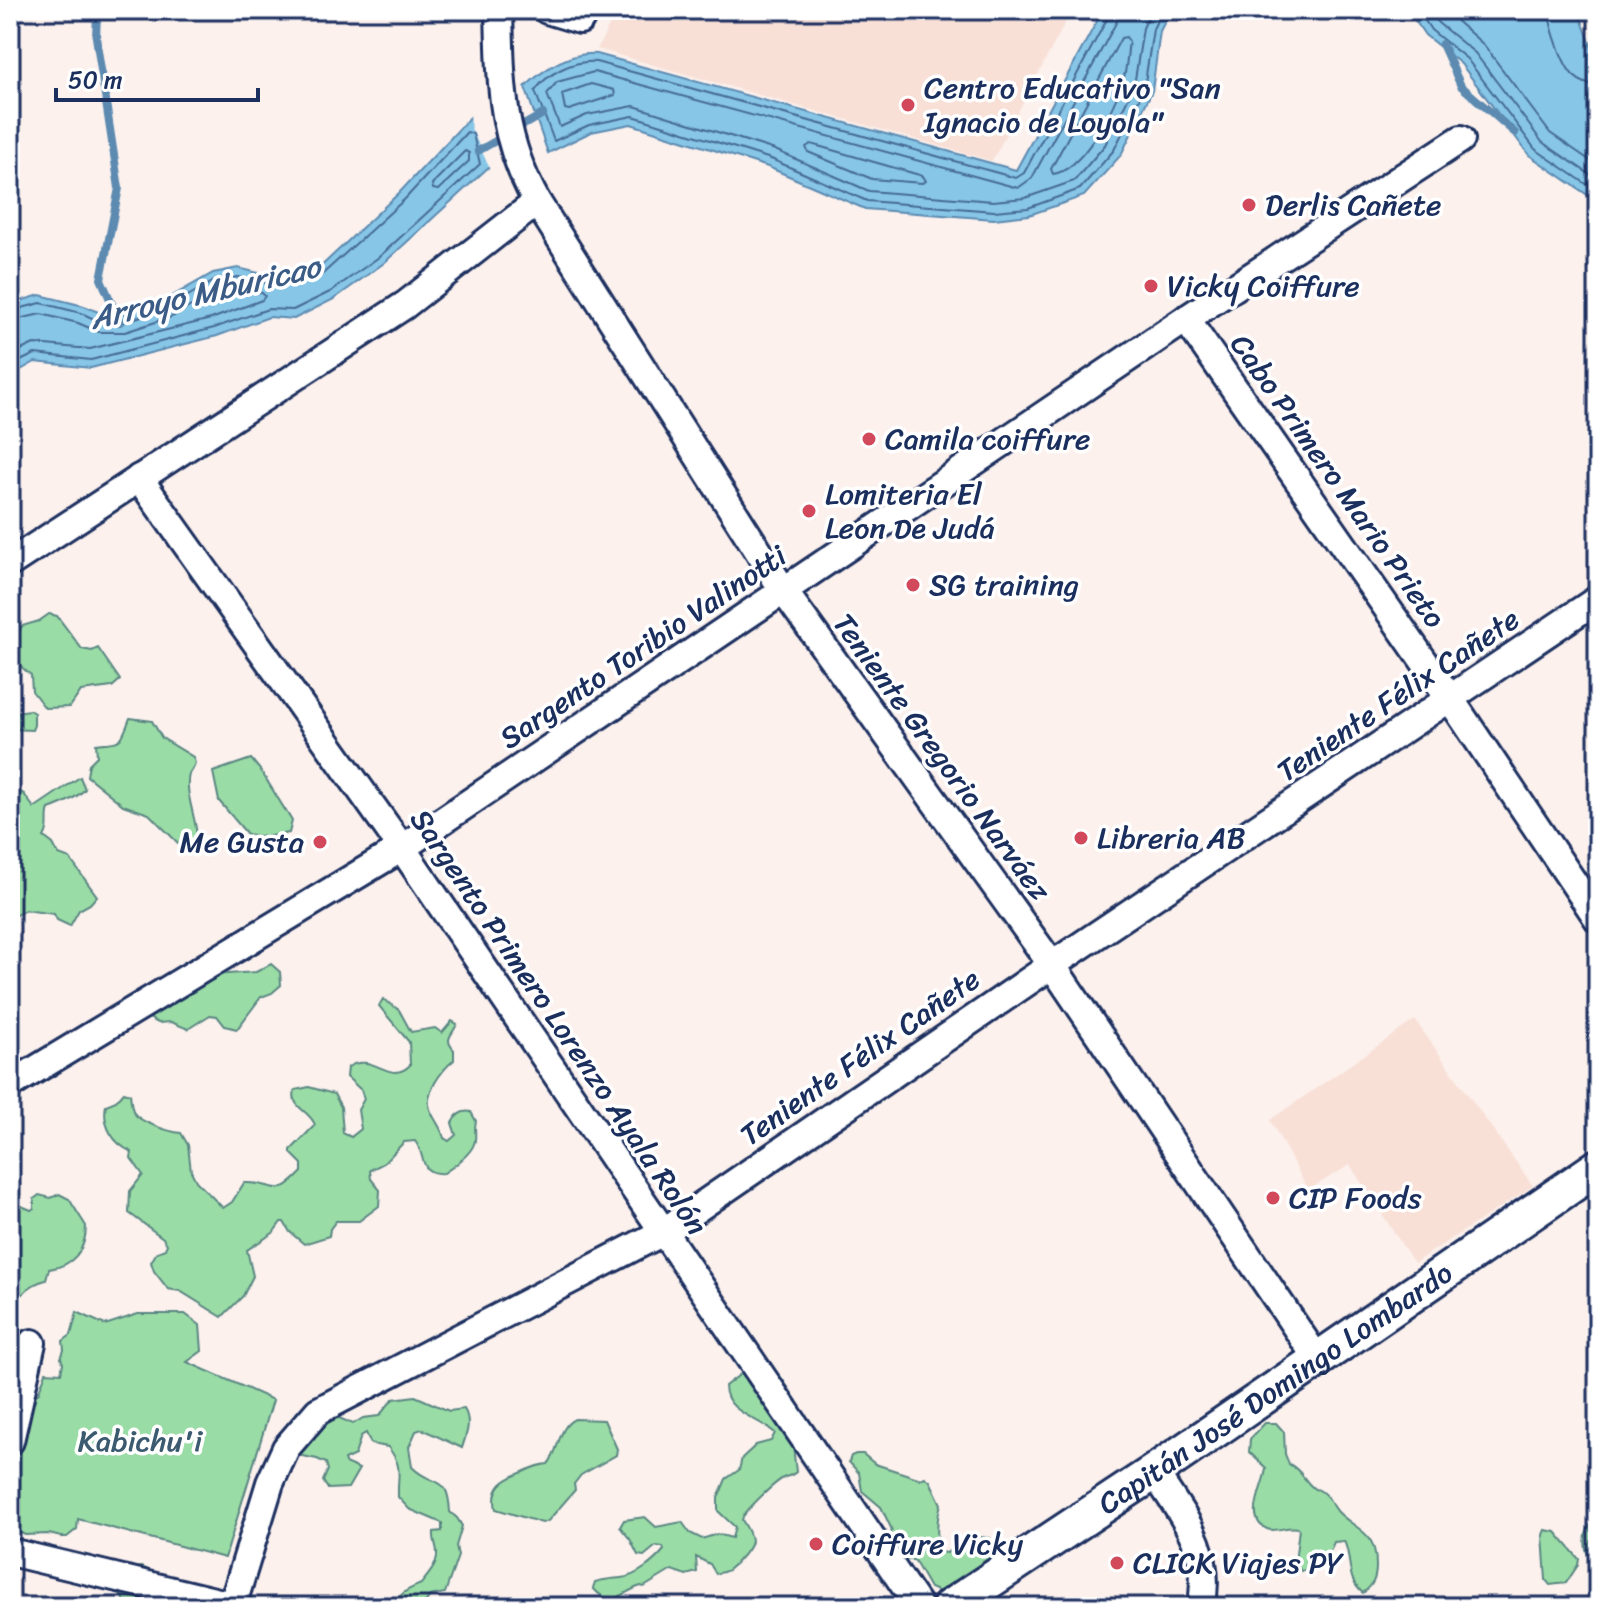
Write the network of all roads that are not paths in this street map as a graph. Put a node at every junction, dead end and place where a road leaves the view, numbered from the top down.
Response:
1 (499, 10) edge
2 (547, 10) edge
3 (583, 15) edge
4 (1461, 139) dead end
5 (532, 193) junction
6 (1186, 319) junction
7 (139, 478) junction
8 (10, 563) edge
9 (783, 590) junction
10 (1598, 599) edge
11 (1451, 700) junction
12 (402, 848) junction
13 (1598, 919) edge
14 (1052, 965) junction
15 (10, 1085) edge
16 (1598, 1167) edge
17 (663, 1232) junction
18 (32, 1343) dead end
19 (1318, 1360) junction
20 (10, 1441) edge
21 (1154, 1472) junction
22 (10, 1552) edge
23 (234, 1606) edge
24 (919, 1607) edge
25 (950, 1607) edge
26 (1201, 1607) edge

1 - 5 street, Teniente Gregorio Narváez
2 - 3 street
4 - 6 street, Sargento Toribio Valinotti
5 - 7 street
5 - 9 street, Teniente Gregorio Narváez
6 - 9 street, Sargento Toribio Valinotti
6 - 11 street, Cabo Primero Mario Prieto
7 - 8 street
7 - 12 street, Sargento Primero Lorenzo Ayala Rolón
9 - 12 street, Sargento Toribio Valinotti
9 - 14 street, Teniente Gregorio Narváez
10 - 11 street, Teniente Félix Cañete
11 - 13 street, Cabo Primero Mario Prieto
11 - 14 street, Teniente Félix Cañete
12 - 15 street, Sargento Toribio Valinotti
12 - 17 street, Sargento Primero Lorenzo Ayala Rolón
14 - 17 street, Teniente Félix Cañete
14 - 19 street, Teniente Gregorio Narváez
16 - 19 street, Capitán José Domingo Lombardo
17 - 23 street, Teniente Félix Cañete
17 - 24 street, Sargento Primero Lorenzo Ayala Rolón
18 - 20 street
19 - 21 street, Capitán José Domingo Lombardo
21 - 25 street, Capitán José Domingo Lombardo
21 - 26 street
22 - 23 street

